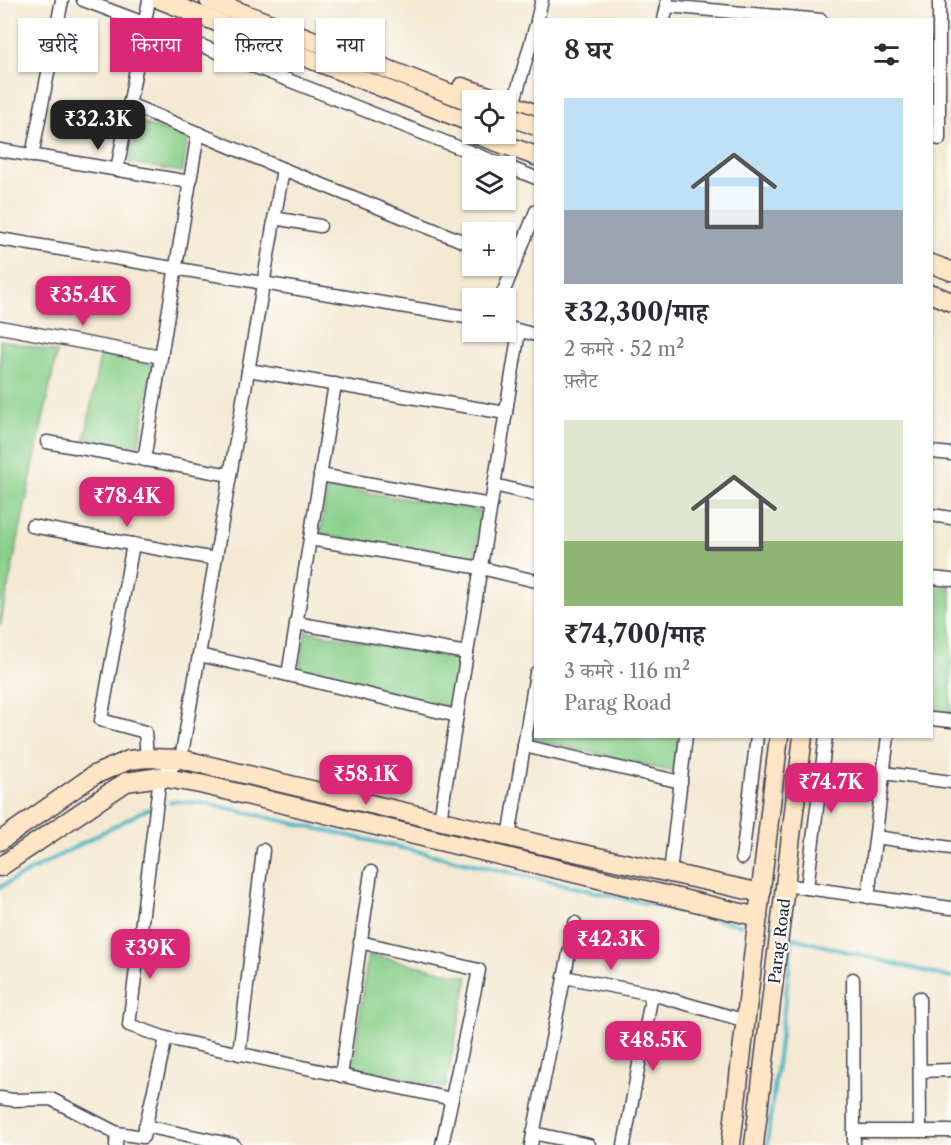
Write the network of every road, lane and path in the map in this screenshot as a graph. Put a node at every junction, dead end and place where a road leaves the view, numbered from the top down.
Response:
1 (62, 0) edge
2 (83, 0) edge
3 (149, 0) edge
4 (161, 0) edge
5 (209, 0) edge
6 (542, 0) edge
7 (939, 0) edge
8 (667, 3) edge
9 (750, 16) edge
10 (131, 18) edge
11 (145, 18) edge
12 (538, 18) edge
13 (664, 18) edge
14 (795, 18) edge
15 (935, 30) edge
16 (534, 31) edge
17 (202, 46) edge
18 (135, 72) edge
19 (413, 78) junction
20 (467, 90) edge
21 (513, 90) edge
22 (395, 92) junction
23 (462, 98) edge
24 (129, 104) junction
25 (516, 110) edge
26 (516, 114) edge
27 (534, 114) edge
28 (462, 119) edge
29 (534, 125) edge
30 (462, 127) edge
31 (198, 133) junction
32 (940, 140) edge
33 (516, 142) edge
34 (508, 144) edge
35 (534, 147) edge
36 (0, 150) edge
37 (534, 155) edge
38 (32, 156) junction
39 (479, 156) edge
40 (283, 169) junction
41 (117, 170) junction
42 (516, 170) edge
43 (534, 177) edge
44 (190, 182) junction
45 (534, 215) edge
46 (274, 218) junction
47 (320, 226) dead end
48 (0, 239) edge
49 (462, 241) edge
50 (516, 249) edge
51 (933, 255) edge
52 (951, 262) edge
53 (933, 264) edge
54 (176, 269) junction
55 (951, 271) edge
56 (933, 276) edge
57 (951, 283) edge
58 (263, 284) junction
59 (933, 294) edge
60 (951, 302) edge
61 (933, 304) edge
62 (951, 312) edge
63 (462, 316) edge
64 (0, 327) edge
65 (516, 330) edge
66 (519, 331) junction
67 (534, 335) edge
68 (161, 357) junction
69 (248, 370) junction
70 (335, 384) junction
71 (506, 413) junction
72 (47, 442) dead end
73 (933, 452) edge
74 (951, 454) edge
75 (144, 460) junction
76 (230, 475) junction
77 (320, 476) junction
78 (494, 485) junction
79 (534, 495) edge
80 (491, 505) junction
81 (933, 515) edge
82 (951, 518) edge
83 (32, 526) dead end
84 (310, 539) junction
85 (133, 544) junction
86 (215, 559) junction
87 (481, 568) junction
88 (933, 578) edge
89 (951, 580) edge
90 (534, 581) edge
91 (296, 623) junction
92 (467, 653) junction
93 (199, 655) junction
94 (288, 675) junction
95 (534, 685) edge
96 (457, 716) junction
97 (933, 719) edge
98 (951, 722) edge
99 (686, 738) edge
100 (758, 738) edge
101 (778, 738) edge
102 (803, 738) edge
103 (825, 738) edge
104 (888, 738) edge
105 (524, 746) junction
106 (147, 758) junction
107 (181, 759) junction
108 (884, 773) junction
109 (160, 777) junction
110 (681, 782) junction
111 (951, 783) edge
112 (806, 801) junction
113 (440, 820) junction
114 (509, 837) junction
115 (876, 837) junction
116 (0, 841) edge
117 (951, 848) edge
118 (263, 850) dead end
119 (742, 858) dead end
120 (0, 867) edge
121 (371, 872) dead end
122 (670, 873) junction
123 (796, 887) junction
124 (761, 893) junction
125 (868, 897) junction
126 (951, 908) edge
127 (575, 923) dead end
128 (757, 926) junction
129 (779, 939) junction
130 (360, 942) junction
131 (564, 977) junction
132 (853, 979) dead end
133 (652, 994) junction
134 (919, 998) dead end
135 (746, 1021) junction
136 (166, 1038) junction
137 (239, 1054) junction
138 (951, 1070) edge
139 (920, 1071) junction
140 (341, 1076) junction
141 (0, 1098) edge
142 (452, 1099) junction
143 (146, 1126) junction
144 (854, 1131) junction
145 (920, 1131) junction
146 (951, 1131) edge
147 (116, 1139) edge
148 (532, 1139) edge
149 (204, 1142) edge
150 (234, 1145) edge
151 (442, 1145) edge
152 (589, 1145) edge
153 (624, 1145) edge
154 (731, 1145) edge
155 (754, 1145) edge
156 (854, 1145) edge

1 - 38 street
2 - 10 street
3 - 11 street
4 - 22 street
5 - 19 street
6 - 12 street
7 - 15 street
8 - 9 street
8 - 13 street
9 - 14 street
15 - 32 street
16 - 21 street
17 - 39 street
18 - 24 street
19 - 20 street
19 - 23 street
22 - 28 street
22 - 30 street
24 - 31 street
24 - 41 street
25 - 27 street
26 - 29 street, bridge
31 - 40 street
31 - 44 street
33 - 35 street
34 - 37 street
36 - 38 street
38 - 41 street
40 - 46 street
40 - 49 street
41 - 44 street
42 - 43 street
44 - 54 street
45 - 50 street
46 - 47 street
46 - 58 street
48 - 54 street
51 - 52 street
53 - 55 street
54 - 58 street
54 - 68 street
56 - 57 street
58 - 63 street
58 - 69 street
59 - 60 street
61 - 62 street
64 - 68 street
65 - 66 street
66 - 67 street
66 - 71 street
68 - 75 street
69 - 70 street
69 - 76 street
70 - 71 street
70 - 77 street
71 - 78 street
72 - 75 street
73 - 74 street
75 - 76 street
76 - 86 street
77 - 80 street
77 - 84 street
78 - 79 street
78 - 80 street
80 - 87 street
81 - 82 street
83 - 85 street
84 - 87 street
84 - 91 street
85 - 86 street
85 - 106 street
86 - 93 street
87 - 90 street
87 - 92 street
88 - 89 street
91 - 92 street
91 - 94 street
92 - 96 street
93 - 94 street
93 - 107 street
94 - 96 street
95 - 105 street
96 - 113 street
97 - 98 street
99 - 110 street
100 - 119 street
101 - 124 street, Parag Road
102 - 112 street, Parag Road
103 - 112 street
104 - 108 street
105 - 110 street
105 - 114 street
106 - 107 street
106 - 116 street
107 - 109 street
107 - 113 street
108 - 111 street
108 - 115 street
109 - 120 street
109 - 128 street
109 - 136 street
110 - 122 street
112 - 123 street, Parag Road
113 - 114 street
114 - 122 street
115 - 117 street
115 - 125 street
118 - 137 street
121 - 130 street
122 - 124 street
123 - 125 street
123 - 129 street, Parag Road
124 - 128 street, Parag Road
125 - 126 street
127 - 131 street
128 - 129 street
128 - 135 street, Parag Road
129 - 155 street, Parag Road
130 - 140 street
130 - 142 street
131 - 133 street
131 - 148 street
132 - 144 street
133 - 135 street
133 - 153 street
134 - 139 street
135 - 154 street, Parag Road
136 - 137 street
136 - 143 street
137 - 140 street
138 - 139 street
139 - 145 street
140 - 142 street
141 - 147 street
142 - 151 street
143 - 147 street
143 - 149 street
144 - 145 street
144 - 156 street
145 - 146 street
148 - 152 street
149 - 150 street

